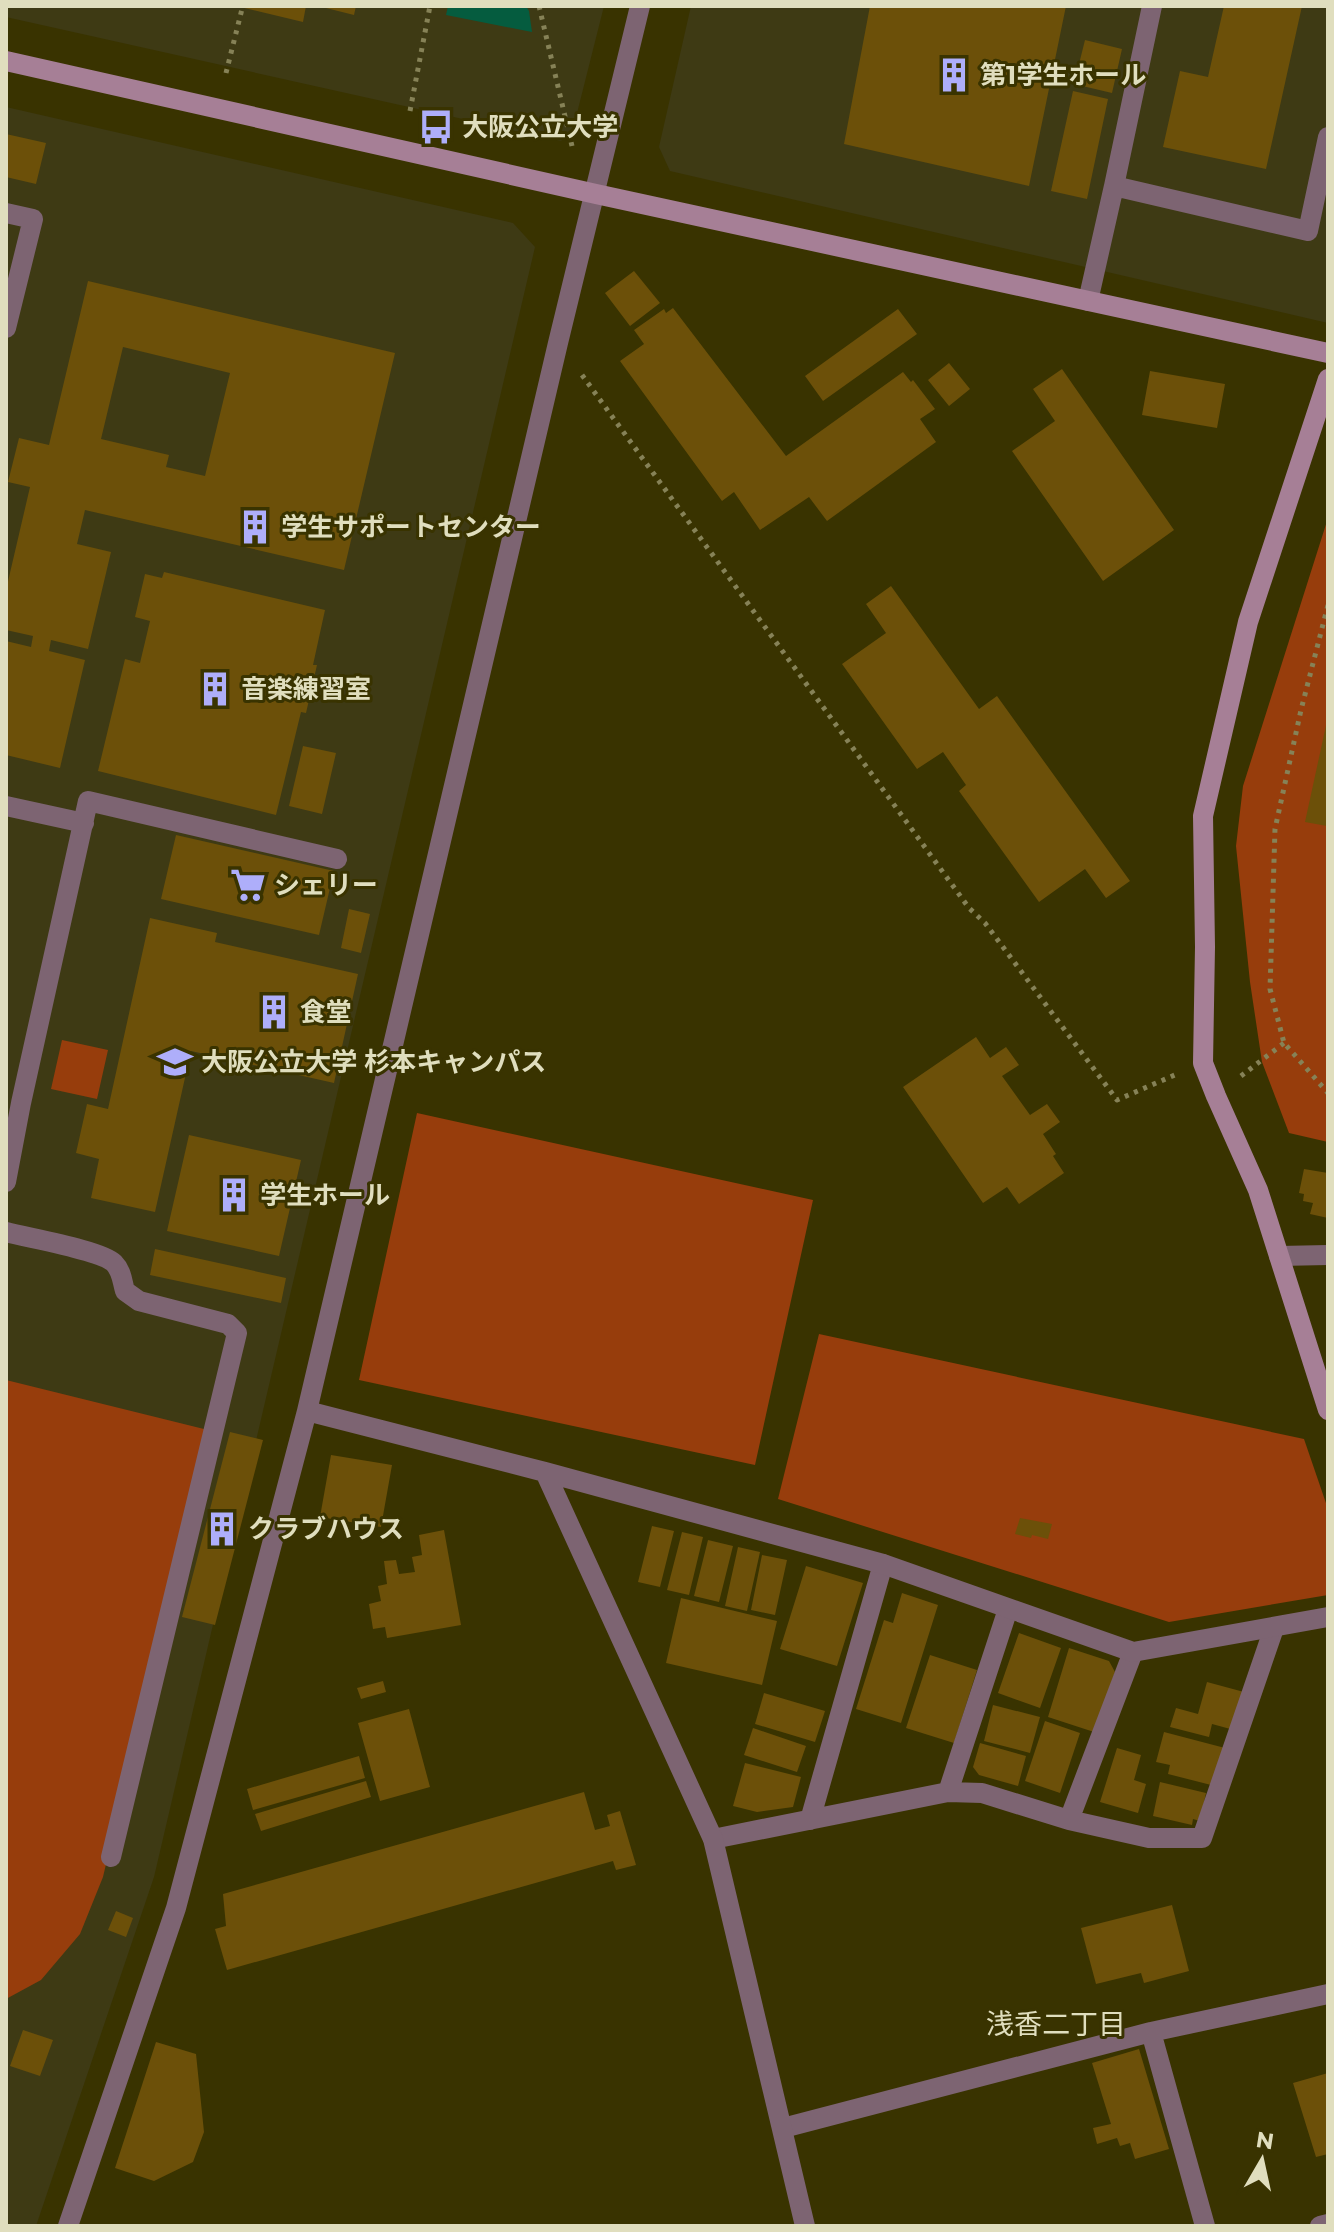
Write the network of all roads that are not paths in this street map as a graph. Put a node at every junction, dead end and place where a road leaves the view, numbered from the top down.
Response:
1 (640, 6) edge
2 (1152, 6) edge
3 (6, 61) edge
4 (1328, 137) edge
5 (1114, 186) junction
6 (596, 194) junction
7 (6, 213) edge
8 (1088, 301) junction
9 (6, 328) edge
10 (1328, 353) edge
11 (1328, 379) edge
12 (6, 806) edge
13 (84, 823) junction
14 (337, 859) dead end
15 (13, 1101) edge
16 (6, 1182) edge
17 (6, 1232) edge
18 (1328, 1255) edge
19 (1279, 1256) junction
20 (1328, 1410) edge
21 (307, 1411) junction
22 (545, 1472) junction
23 (883, 1564) junction
24 (1008, 1609) junction
25 (1328, 1617) edge
26 (1274, 1628) junction
27 (1133, 1652) junction
28 (948, 1792) junction
29 (810, 1820) junction
30 (1069, 1820) junction
31 (713, 1839) junction
32 (111, 1857) dead end
33 (1328, 1994) edge
34 (1151, 2032) junction
35 (783, 2128) junction
36 (1328, 2224) edge
37 (68, 2226) edge
38 (805, 2226) edge
39 (1205, 2226) edge
40 (1320, 2226) edge

1 - 6 street
2 - 5 street
3 - 6 street
4 - 5 street
5 - 8 street
6 - 8 street
6 - 21 street
7 - 9 street
8 - 10 street
11 - 19 street
12 - 13 street
13 - 14 street
13 - 15 street
15 - 16 street
17 - 32 street
18 - 19 street
19 - 20 street
21 - 22 street
21 - 37 street
22 - 23 street
22 - 31 street
23 - 24 street
23 - 29 street
24 - 27 street
24 - 28 street
25 - 26 street
26 - 27 street
26 - 30 street
27 - 30 street
28 - 29 street
28 - 30 street
29 - 31 street
31 - 35 street
33 - 34 street
34 - 35 street
34 - 39 street
35 - 38 street
36 - 40 street

